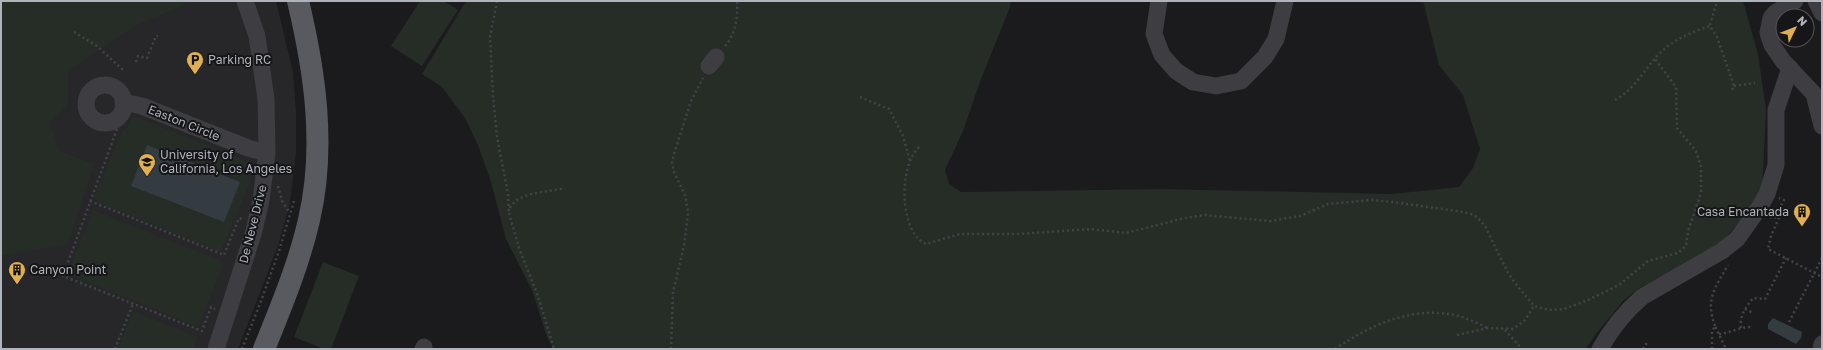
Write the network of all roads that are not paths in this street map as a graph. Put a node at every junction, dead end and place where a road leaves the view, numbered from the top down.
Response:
1 (245, 1) edge
2 (298, 1) edge
3 (1159, 1) edge
4 (1285, 1) edge
5 (1795, 1) edge
6 (1816, 1) edge
7 (1822, 13) edge
8 (1790, 68) junction
9 (123, 102) dead end
10 (1822, 126) edge
11 (267, 153) junction
12 (1822, 344) edge
13 (216, 349) edge
14 (264, 349) edge
15 (1600, 349) edge
16 (1821, 349) edge

1 - 11 street, De Neve Drive
2 - 14 main road
3 - 4 street
5 - 8 street
6 - 7 street
8 - 10 street
8 - 15 street
9 - 11 street, Easton Circle
11 - 13 street, De Neve Drive
12 - 16 street

